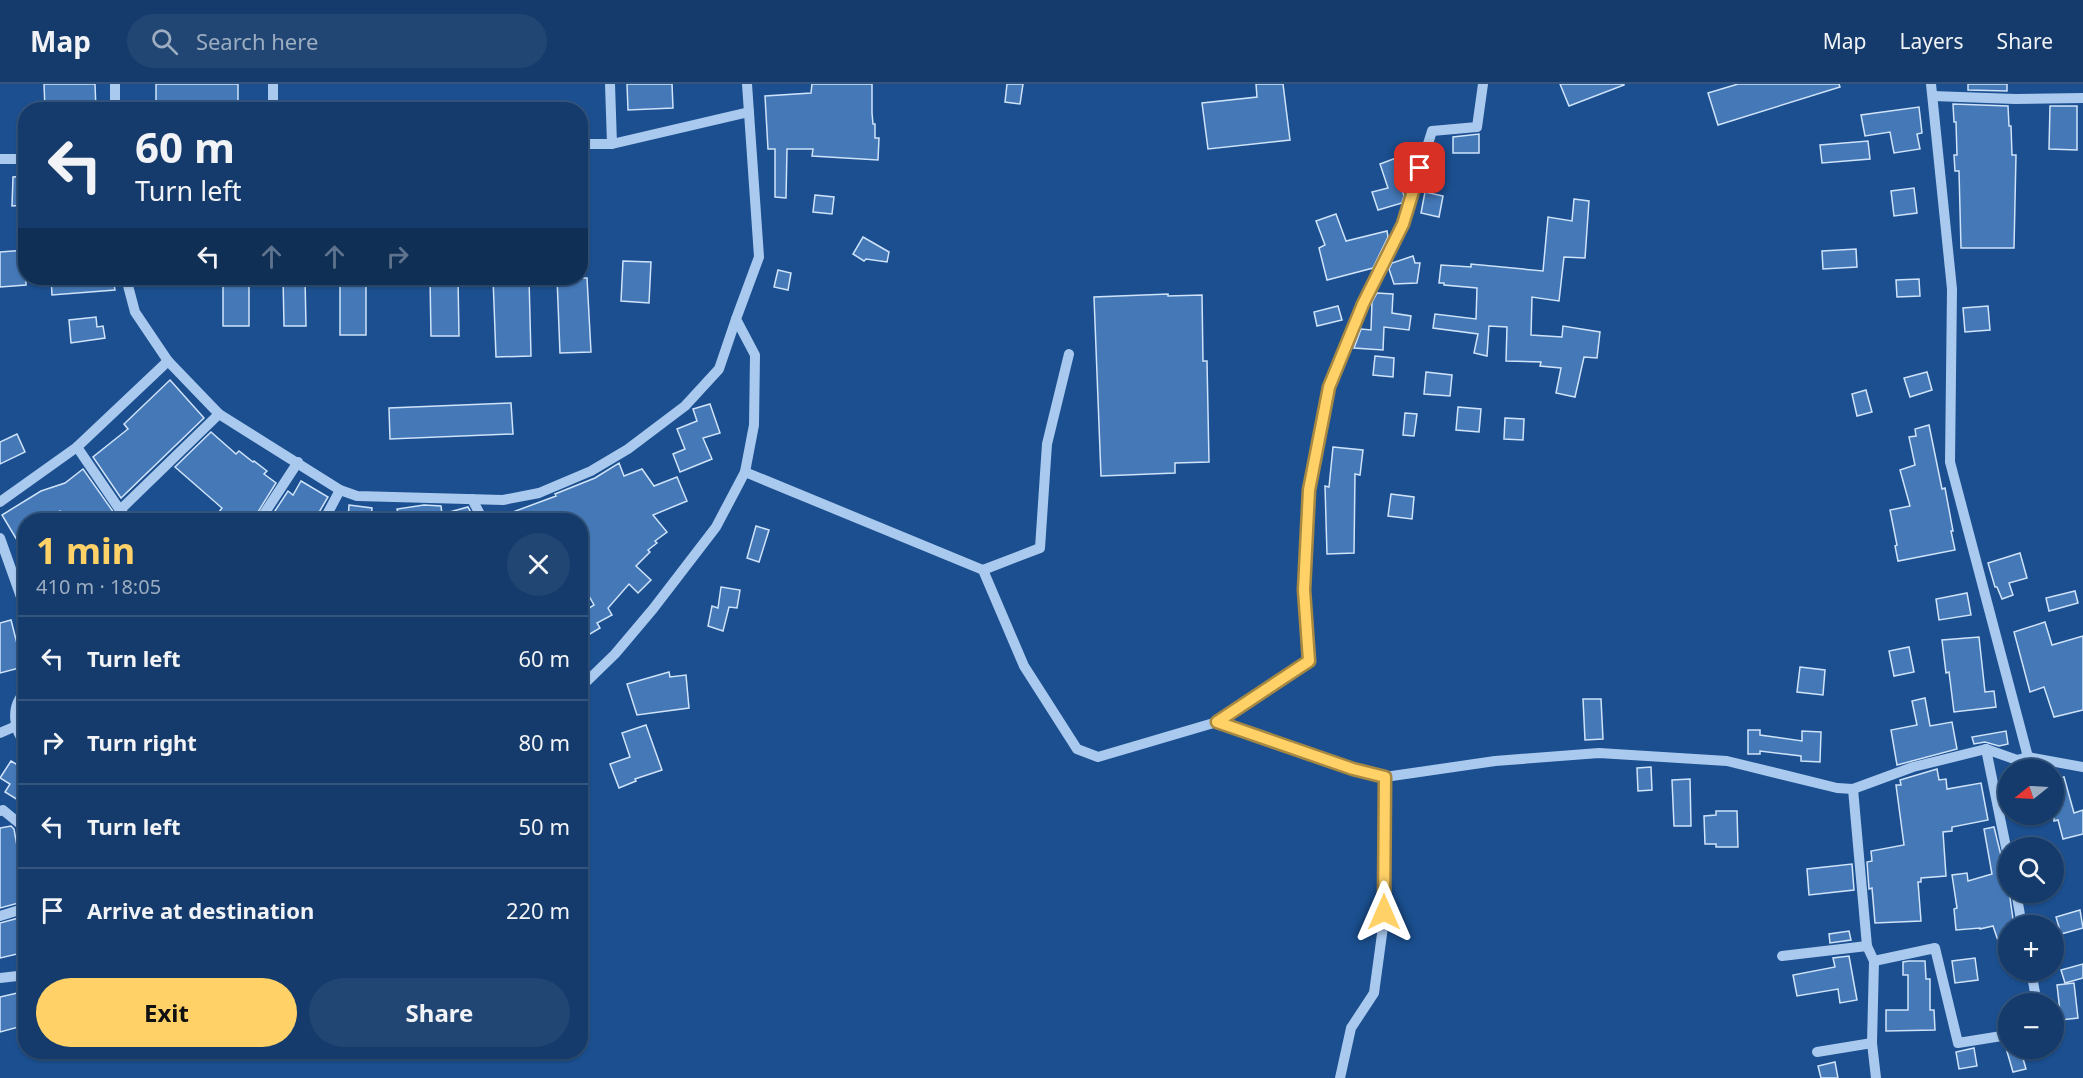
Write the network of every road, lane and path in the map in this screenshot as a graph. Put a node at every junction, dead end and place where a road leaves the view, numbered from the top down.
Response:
1 (115, 84) edge
2 (273, 84) edge
3 (610, 84) edge
4 (747, 84) edge
5 (1484, 84) edge
6 (1931, 84) edge
7 (1933, 96) junction
8 (2083, 98) edge
9 (115, 102) edge
10 (273, 102) edge
11 (749, 112) junction
12 (588, 144) edge
13 (612, 144) junction
14 (0, 159) edge
15 (18, 159) edge
16 (128, 285) edge
17 (736, 319) junction
18 (1069, 354) dead end
19 (168, 361) junction
20 (219, 414) junction
21 (77, 447) junction
22 (298, 462) junction
23 (745, 472) junction
24 (340, 490) junction
25 (472, 499) junction
26 (0, 502) edge
27 (120, 510) junction
28 (123, 513) edge
29 (265, 513) edge
30 (328, 513) edge
31 (479, 513) edge
32 (0, 538) edge
33 (984, 570) junction
34 (18, 589) edge
35 (588, 680) edge
36 (18, 701) edge
37 (1217, 722) junction
38 (16, 726) junction
39 (18, 730) edge
40 (0, 733) edge
41 (1986, 749) junction
42 (2028, 757) junction
43 (2083, 767) edge
44 (1385, 777) junction
45 (1853, 789) junction
46 (0, 811) edge
47 (18, 822) edge
48 (2004, 837) edge
49 (18, 910) edge
50 (0, 916) edge
51 (1867, 946) junction
52 (1782, 956) dead end
53 (1874, 961) junction
54 (18, 976) edge
55 (0, 978) edge
56 (1998, 1037) edge
57 (1872, 1043) junction
58 (1817, 1052) dead end
59 (1340, 1078) edge
60 (1876, 1078) edge

1 - 9 street
2 - 10 street
3 - 13 street
4 - 11 street
5 - 37 street
6 - 7 street
7 - 8 street
7 - 42 street
11 - 13 street
11 - 17 street
12 - 13 street
14 - 15 street
16 - 19 street
17 - 23 street
17 - 25 street
18 - 33 street
19 - 20 street
19 - 21 street
20 - 22 street
20 - 27 street
21 - 26 street
21 - 27 street
22 - 24 street
22 - 29 street
23 - 33 street
23 - 35 street
24 - 25 street
24 - 30 street
25 - 31 street
27 - 28 street
32 - 34 street
33 - 37 street
36 - 38 street
37 - 44 street
38 - 39 street
38 - 40 street
41 - 42 street
41 - 45 street
41 - 48 street
42 - 43 street
44 - 45 street
44 - 59 street
45 - 51 street
46 - 47 street
49 - 50 street
51 - 52 street
51 - 53 street
53 - 56 street
53 - 57 street
54 - 55 street
57 - 58 street
57 - 60 street

